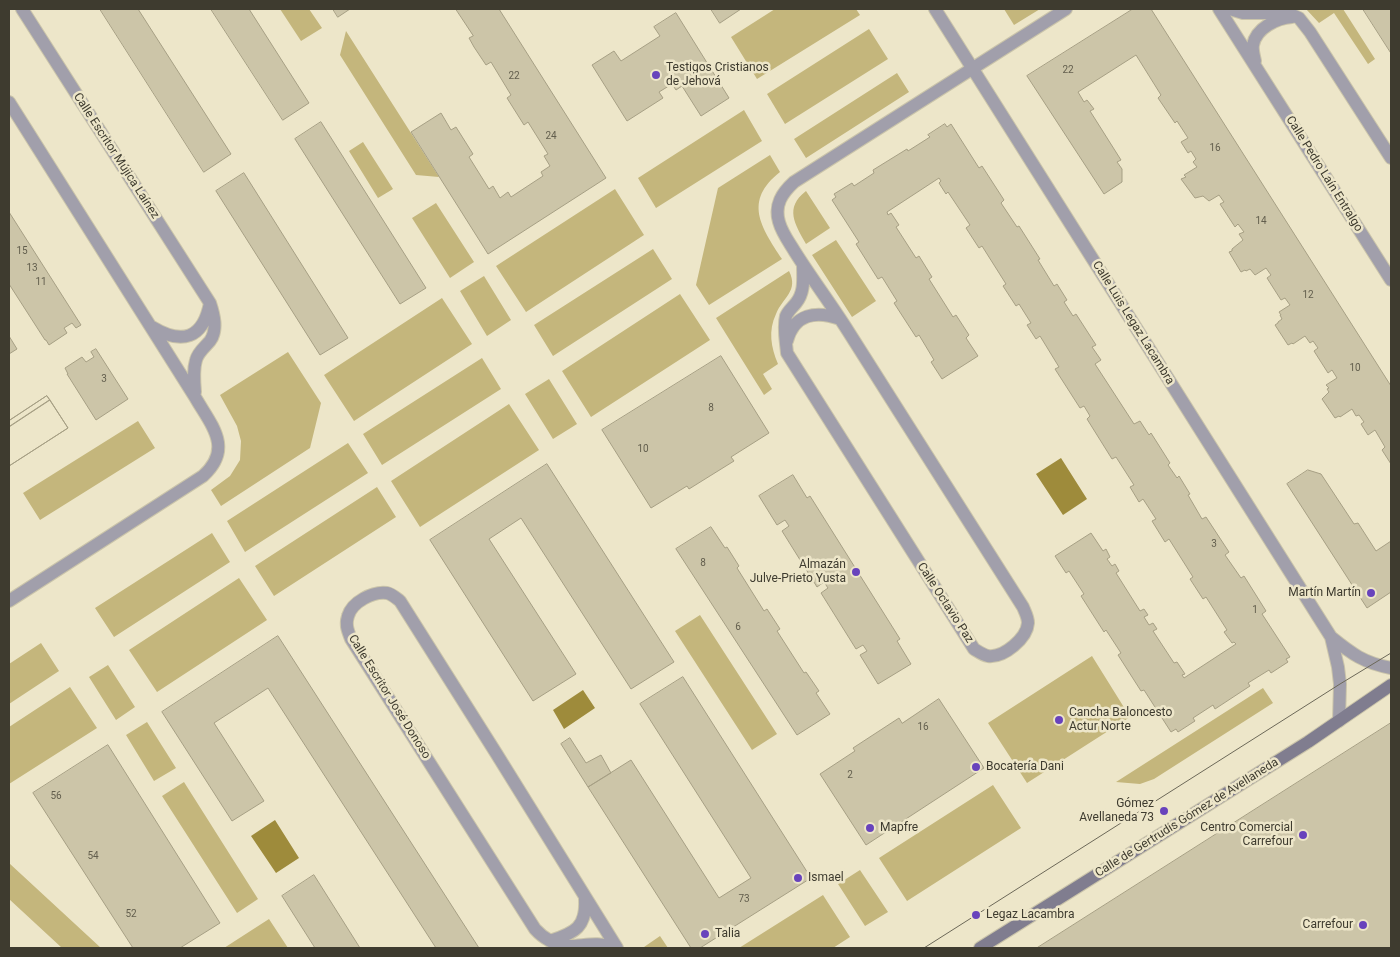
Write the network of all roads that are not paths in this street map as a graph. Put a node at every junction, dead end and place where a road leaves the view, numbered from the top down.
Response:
1 (22, 9) edge
2 (935, 9) edge
3 (1066, 9) edge
4 (1219, 9) edge
5 (1230, 9) edge
6 (1299, 18) junction
7 (1256, 67) junction
8 (973, 68) junction
9 (9, 102) edge
10 (1391, 158) edge
11 (802, 265) junction
12 (1391, 280) edge
13 (210, 303) junction
14 (840, 319) junction
15 (152, 327) junction
16 (786, 344) junction
17 (195, 397) junction
18 (9, 601) edge
19 (1331, 637) junction
20 (1391, 668) edge
21 (1391, 685) edge
22 (1339, 721) junction
23 (584, 895) junction
24 (550, 941) junction
25 (612, 948) edge
26 (617, 948) edge
27 (980, 948) edge

1 - 13 street, Calle Escritor Mújica Laínez
2 - 8 street, Calle Luis Legaz Lacambra
3 - 8 street
4 - 7 street, Calle Pedro Laín Entralgo
5 - 6 street
6 - 7 street, Calle Pedro Laín Entralgo
6 - 10 street
7 - 12 street, Calle Pedro Laín Entralgo
8 - 11 street
8 - 19 street, Calle Luis Legaz Lacambra
9 - 15 street
11 - 14 street, Calle Octavio Paz
11 - 16 street, Calle Octavio Paz
13 - 15 street
13 - 17 street, Calle Escritor Mújica Laínez
14 - 16 street
14 - 16 street, Calle Octavio Paz
15 - 17 street
17 - 18 street
19 - 20 street, Calle Luis Legaz Lacambra
19 - 22 street, Calle Luis Legaz Lacambra
21 - 22 main road, Calle de Gertrudis Gómez de Avellaneda
22 - 27 main road, Calle de Gertrudis Gómez de Avellaneda
23 - 24 street
23 - 24 street, Calle Escritor José Donoso
23 - 26 street, Calle Escritor José Donoso
24 - 25 street

